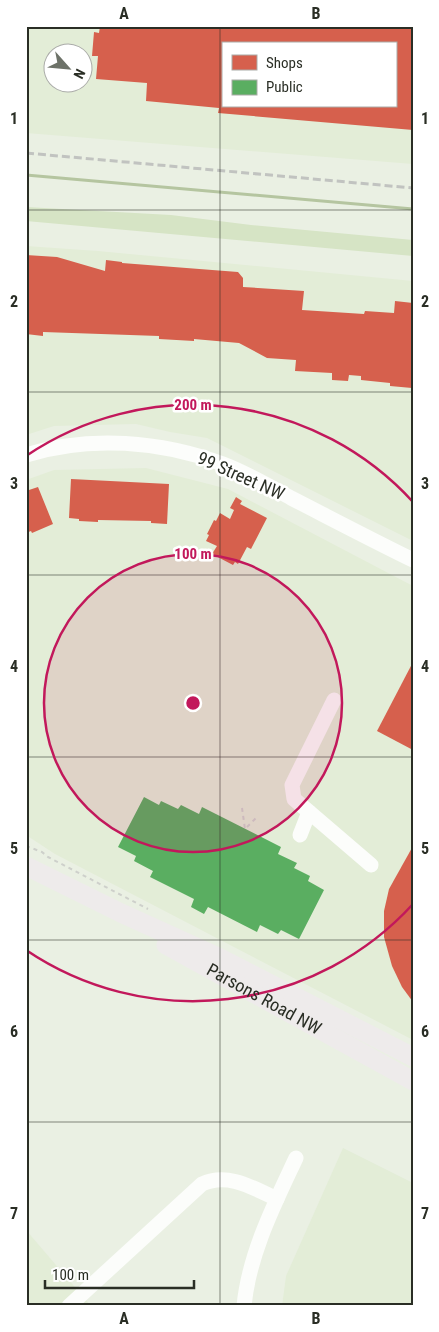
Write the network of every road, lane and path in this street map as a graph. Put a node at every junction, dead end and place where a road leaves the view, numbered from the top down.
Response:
1 (26, 455) edge
2 (413, 560) edge
3 (334, 700) dead end
4 (242, 808) dead end
5 (309, 812) junction
6 (257, 817) dead end
7 (300, 835) dead end
8 (26, 846) edge
9 (40, 852) dead end
10 (371, 865) dead end
11 (26, 866) edge
12 (121, 913) junction
13 (413, 1057) edge
14 (413, 1081) edge
15 (296, 1158) dead end
16 (276, 1199) junction
17 (69, 1306) edge
18 (244, 1306) edge

1 - 2 street, 99 Street NW
3 - 5 street
4 - 6 path
5 - 7 street
5 - 10 street
8 - 9 path
11 - 12 main road, Parsons Road NW
12 - 13 main road, Parsons Road NW
12 - 14 main road, Parsons Road NW
15 - 16 street
16 - 17 street
16 - 18 street

